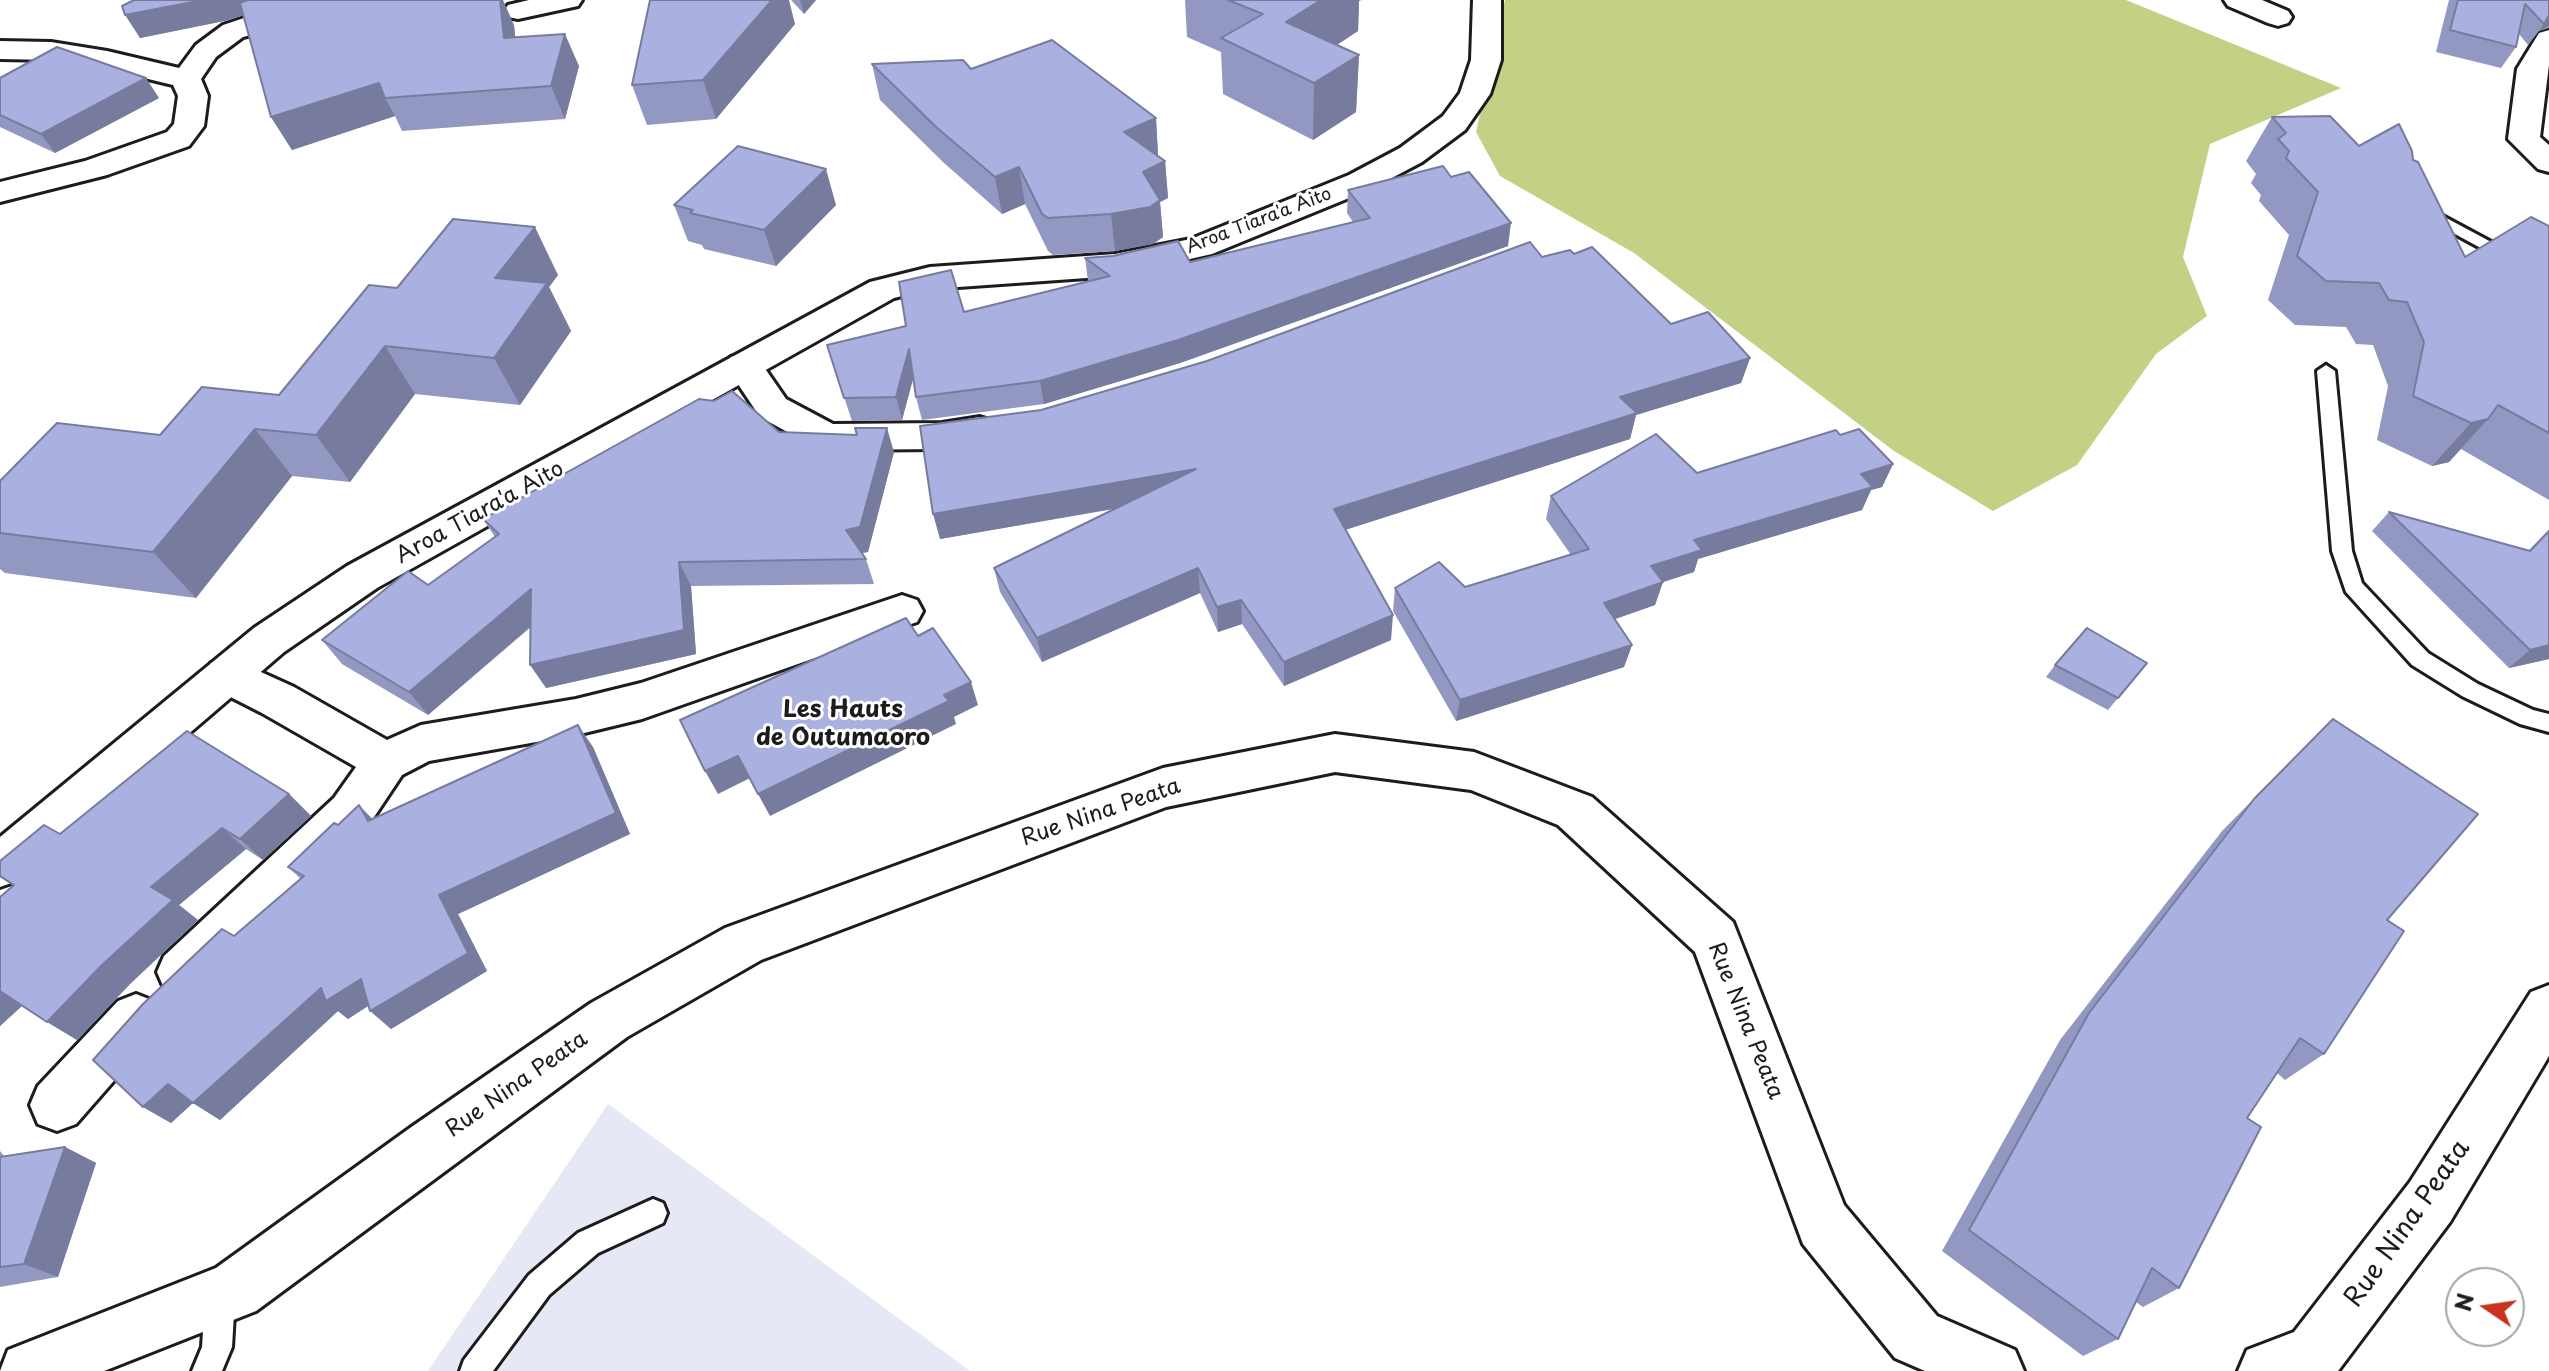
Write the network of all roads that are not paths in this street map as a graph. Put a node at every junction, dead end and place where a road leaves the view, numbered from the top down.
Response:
1 (568, 0) edge
2 (1487, 0) edge
3 (2238, 0) edge
4 (330, 10) edge
5 (518, 11) dead end
6 (2278, 17) dead end
7 (2549, 39) edge
8 (0, 50) edge
9 (186, 79) junction
10 (2549, 162) edge
11 (0, 192) edge
12 (2402, 204) edge
13 (2549, 280) edge
14 (744, 366) junction
15 (2326, 371) dead end
16 (1015, 424) edge
17 (902, 611) dead end
18 (226, 675) junction
19 (2549, 723) edge
20 (386, 762) junction
21 (0, 866) edge
22 (2549, 1009) edge
23 (57, 1105) dead end
24 (653, 1213) dead end
25 (220, 1296) junction
26 (29, 1371) edge
27 (207, 1371) edge
28 (475, 1371) edge
29 (1994, 1371) edge
30 (2268, 1371) edge

1 - 5 street
2 - 14 street, Aroa Tiara'a Aito
3 - 6 street
4 - 9 street
7 - 10 street
8 - 9 street
9 - 11 street
12 - 13 lane
14 - 16 street
14 - 18 street, Aroa Tiara'a Aito
15 - 19 lane
17 - 20 street
18 - 20 street
18 - 21 street, Aroa Tiara'a Aito
20 - 23 street
22 - 30 street, Rue Nina Peata
24 - 28 lane
25 - 26 street, Rue Nina Peata
25 - 27 lane
25 - 29 street, Rue Nina Peata

